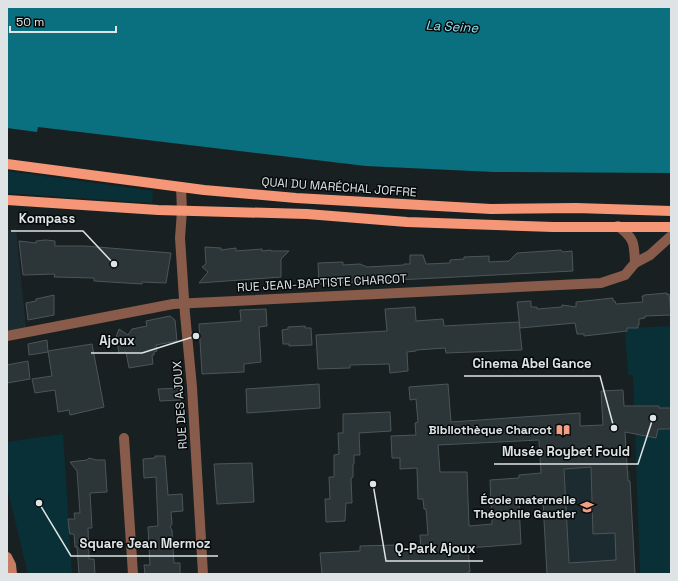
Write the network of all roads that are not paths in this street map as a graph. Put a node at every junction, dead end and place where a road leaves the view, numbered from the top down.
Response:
1 (7, 164) edge
2 (181, 187) junction
3 (7, 200) edge
4 (182, 211) junction
5 (671, 212) edge
6 (618, 226) junction
7 (671, 227) edge
8 (671, 236) edge
9 (635, 263) junction
10 (185, 303) junction
11 (7, 336) edge
12 (124, 438) dead end
13 (7, 557) edge
14 (12, 574) edge
15 (133, 574) edge
16 (203, 574) edge

1 - 2 main road, QUAI DU MARÉCHAL JOFFRE
2 - 4 street, RUE DES AJOUX
2 - 5 main road, QUAI DU MARÉCHAL JOFFRE
3 - 4 main road
4 - 6 main road
4 - 10 street, RUE DES AJOUX
6 - 7 main road
6 - 9 street
8 - 9 street, RUE JEAN-BAPTISTE CHARCOT
9 - 10 street, RUE JEAN-BAPTISTE CHARCOT
10 - 11 street, RUE JEAN-BAPTISTE CHARCOT
10 - 16 street, RUE DES AJOUX
12 - 15 street
13 - 14 main road

